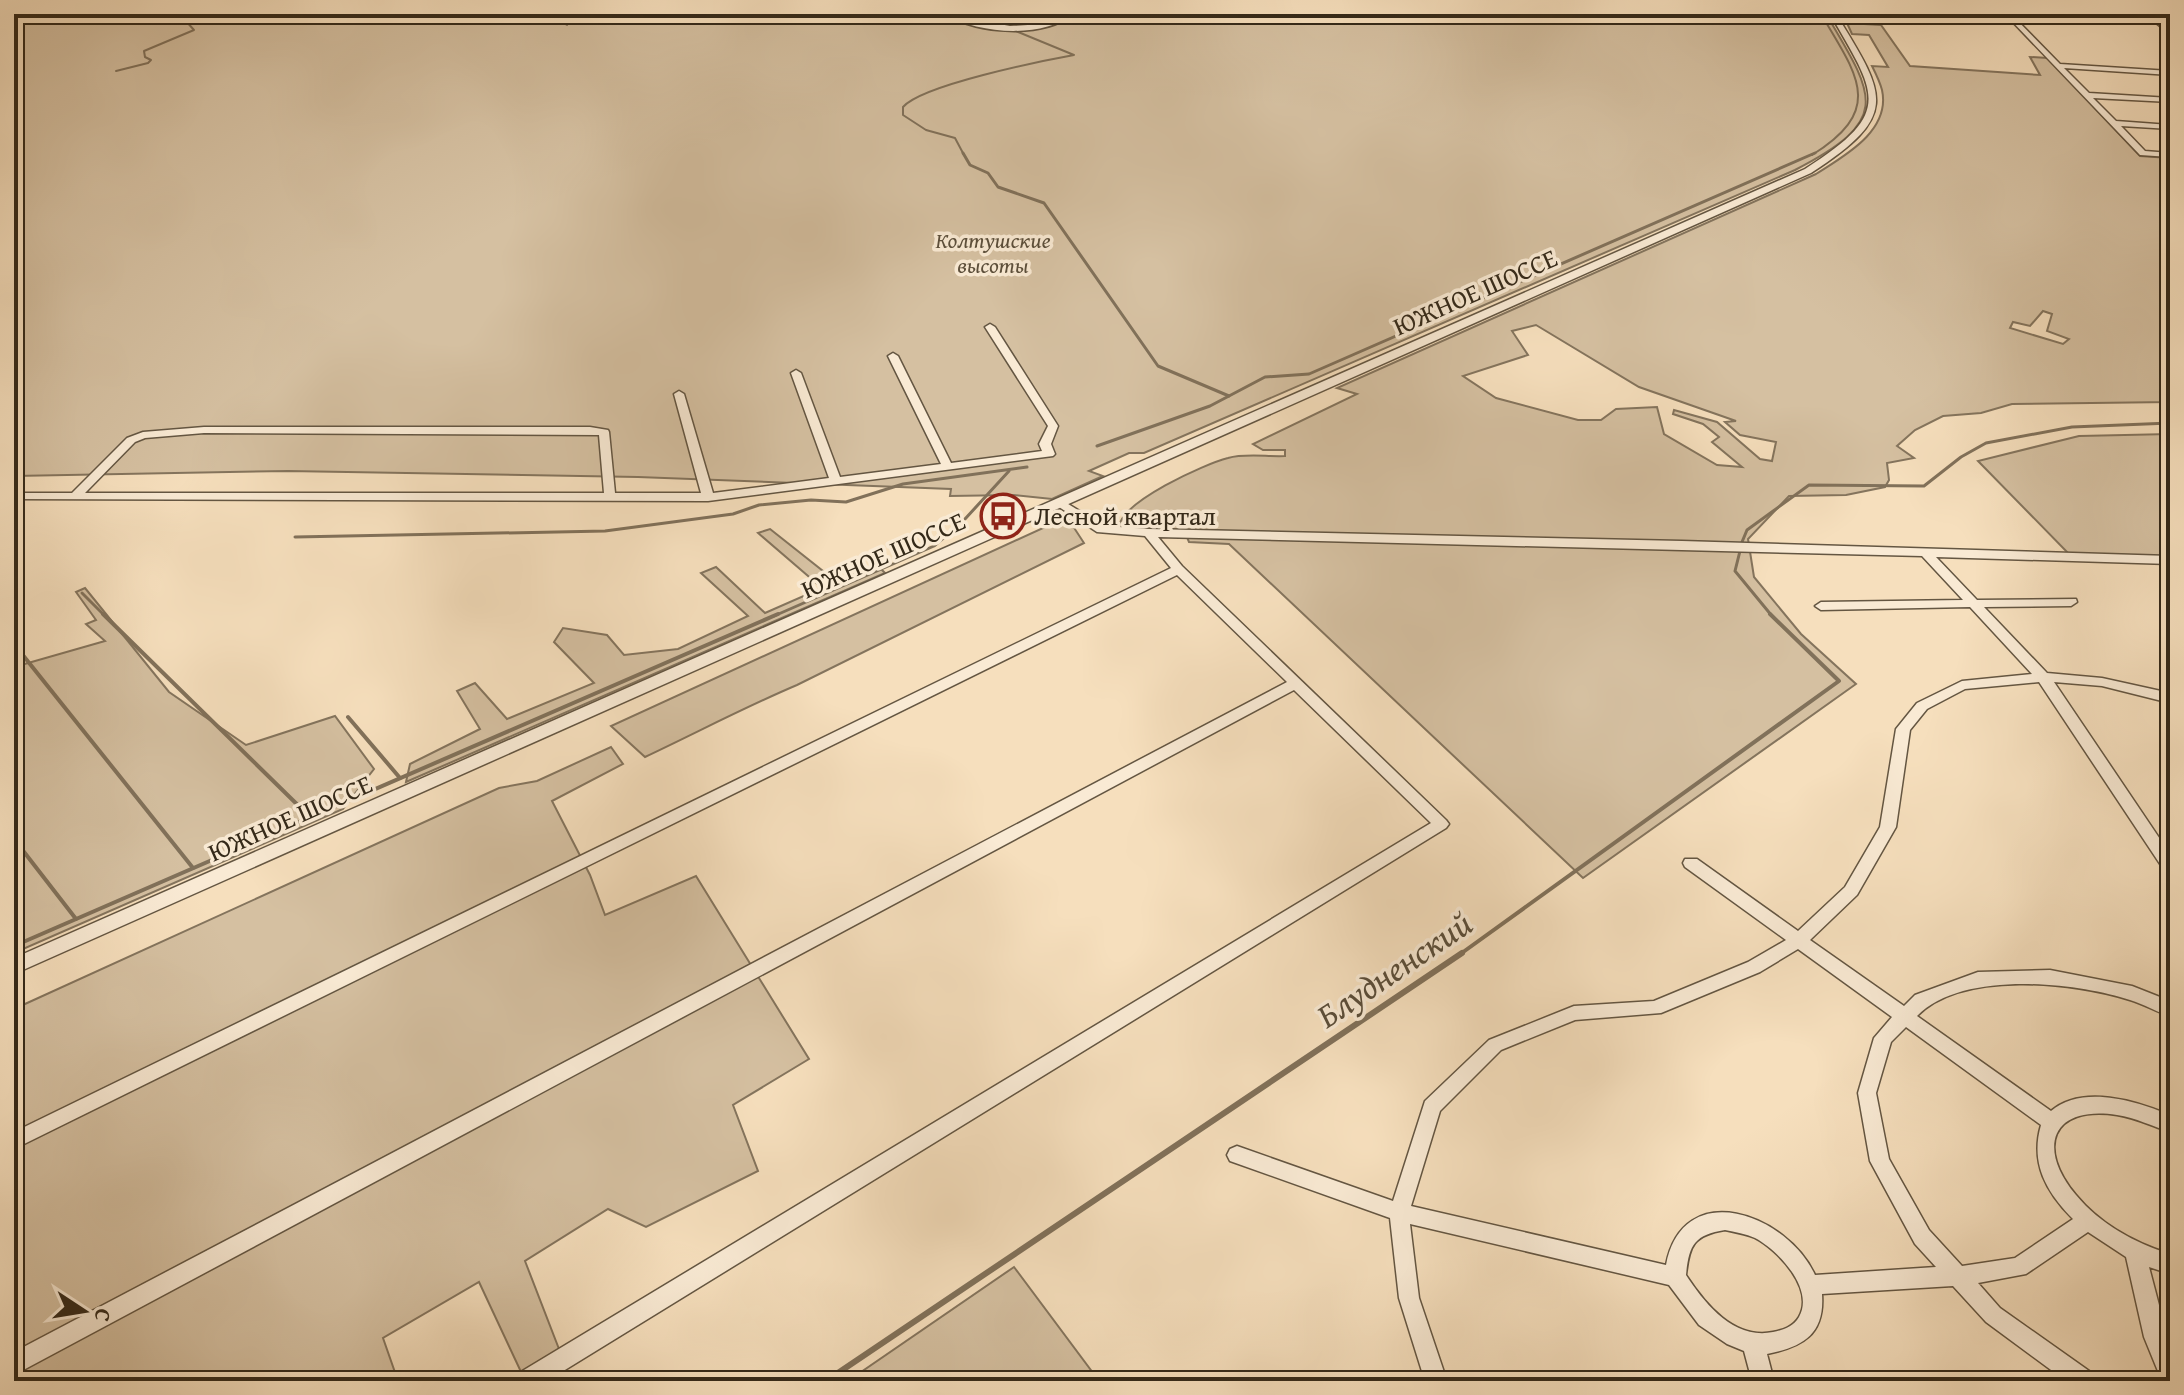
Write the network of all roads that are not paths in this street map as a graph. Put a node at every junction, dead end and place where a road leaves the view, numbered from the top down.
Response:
1 (947, 14) edge
2 (1071, 14) edge
3 (1833, 14) edge
4 (2008, 14) edge
5 (2146, 14) edge
6 (2159, 15) edge
7 (2170, 32) edge
8 (2060, 66) junction
9 (2170, 73) edge
10 (2085, 95) junction
11 (2170, 100) edge
12 (2112, 123) junction
13 (2170, 127) edge
14 (2170, 155) edge
15 (990, 327) dead end
16 (893, 356) dead end
17 (796, 373) dead end
18 (679, 394) dead end
19 (948, 468) junction
20 (836, 481) junction
21 (14, 496) edge
22 (74, 497) junction
23 (708, 497) junction
24 (610, 498) junction
25 (1060, 503) junction
26 (1149, 533) junction
27 (1926, 553) junction
28 (2170, 560) edge
29 (1178, 569) junction
30 (1972, 601) junction
31 (2071, 602) dead end
32 (1821, 606) dead end
33 (2043, 677) junction
34 (1296, 683) junction
35 (2170, 698) edge
36 (1691, 863) dead end
37 (2170, 866) edge
38 (1799, 940) junction
39 (14, 966) edge
40 (2170, 1009) edge
41 (1906, 1015) junction
42 (2053, 1123) junction
43 (2170, 1124) edge
44 (14, 1141) edge
45 (1237, 1155) dead end
46 (1399, 1212) junction
47 (2088, 1221) junction
48 (2135, 1251) junction
49 (2170, 1264) edge
50 (1957, 1276) junction
51 (1675, 1277) junction
52 (1809, 1285) junction
53 (1753, 1343) junction
54 (14, 1364) edge
55 (2170, 1373) edge
56 (527, 1381) edge
57 (1436, 1381) edge
58 (1763, 1381) edge
59 (2084, 1381) edge

1 - 2 street
3 - 25 street, ЮЖНОЕ ШОССЕ
4 - 8 street
5 - 6 street
5 - 7 street
8 - 9 street
8 - 10 street
10 - 11 street
10 - 12 street
12 - 13 street
12 - 14 street
15 - 19 street
16 - 19 street
17 - 20 street
18 - 23 street
19 - 20 street
20 - 23 street
21 - 22 street
22 - 24 street
22 - 24 street
23 - 24 street
25 - 26 street
25 - 39 street, ЮЖНОЕ ШОССЕ
26 - 27 street
26 - 29 street
27 - 28 street
27 - 30 street
29 - 34 street
29 - 44 street
30 - 31 street
30 - 32 street
30 - 33 street
33 - 35 street
33 - 37 street
33 - 38 street
34 - 54 street
34 - 56 street
36 - 38 street
38 - 41 street
38 - 46 street
40 - 41 street
41 - 42 street
41 - 50 street
42 - 43 street
42 - 47 street
45 - 46 street
46 - 51 street
46 - 57 street
47 - 48 street
47 - 50 street
48 - 49 street
48 - 55 street
50 - 52 street
50 - 59 street
51 - 52 street
51 - 53 street
52 - 53 street
53 - 58 street

